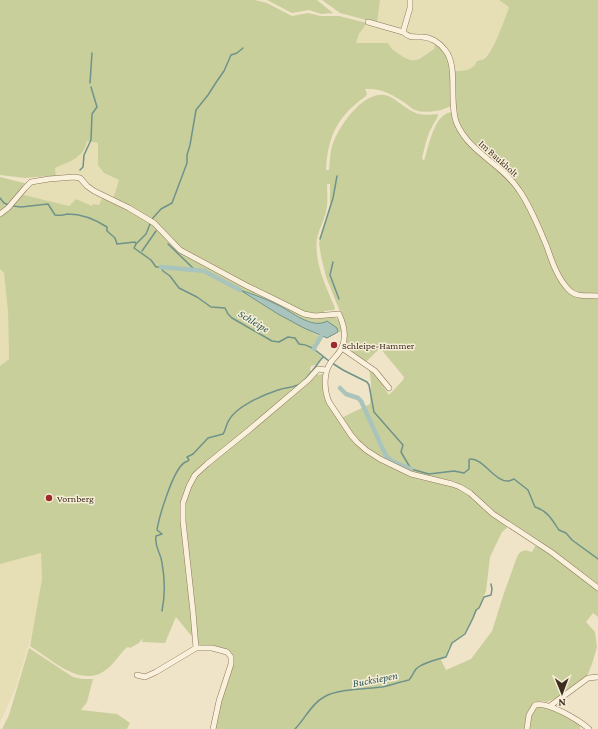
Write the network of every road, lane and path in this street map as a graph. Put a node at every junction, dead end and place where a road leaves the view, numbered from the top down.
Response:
1 (410, 0) edge
2 (368, 22) dead end
3 (403, 32) junction
4 (0, 214) edge
5 (598, 296) edge
6 (342, 348) junction
7 (326, 370) junction
8 (389, 388) dead end
9 (598, 588) edge
10 (196, 648) junction
11 (137, 675) dead end
12 (598, 677) edge
13 (550, 706) junction
14 (582, 723) junction
15 (213, 729) edge
16 (527, 729) edge
17 (581, 729) edge
18 (589, 729) edge

1 - 3 street
2 - 3 street, Im Baukholt
3 - 5 street, Im Baukholt
4 - 6 street
6 - 7 street
6 - 8 street
7 - 9 street
7 - 10 street
10 - 11 street
10 - 15 street
12 - 13 street
13 - 14 street
13 - 16 street
14 - 17 street
14 - 18 street

